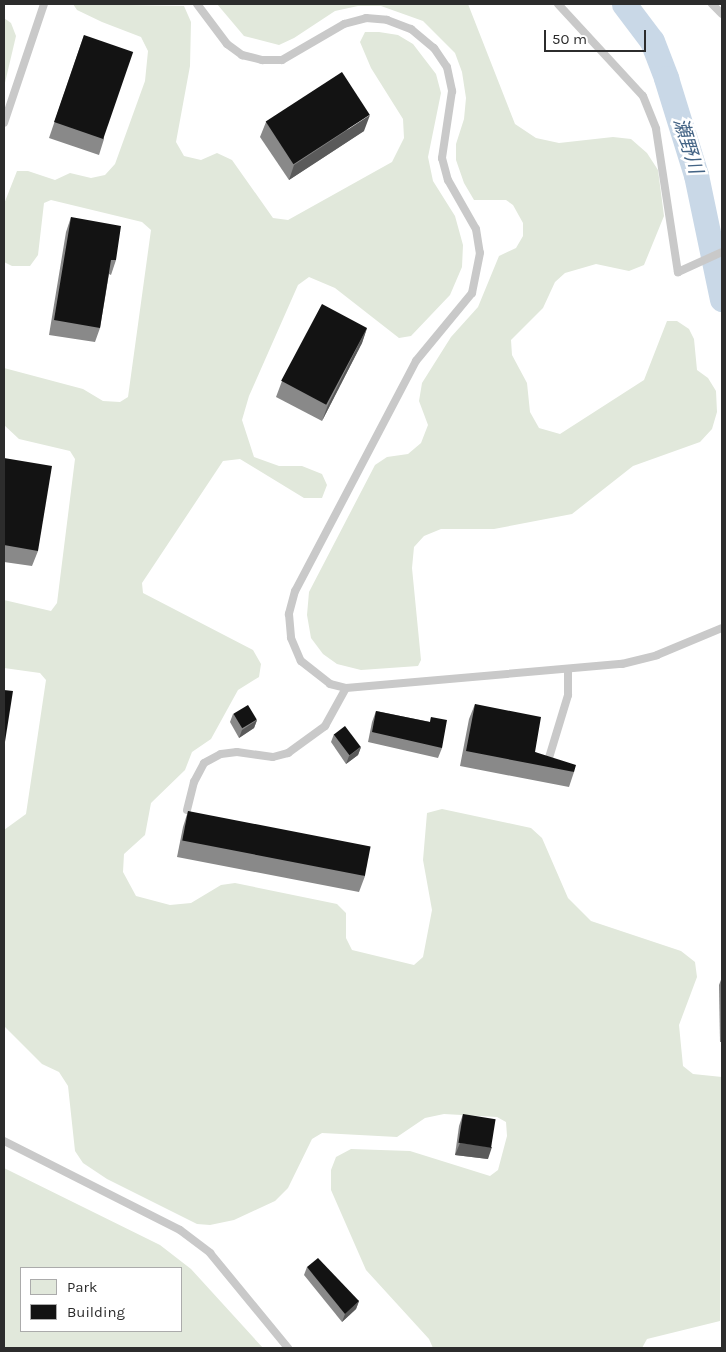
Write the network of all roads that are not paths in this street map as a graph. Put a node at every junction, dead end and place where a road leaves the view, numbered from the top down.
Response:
1 (44, 4) edge
2 (197, 4) edge
3 (558, 4) edge
4 (712, 4) edge
5 (722, 14) edge
6 (4, 123) edge
7 (722, 252) edge
8 (722, 628) edge
9 (568, 668) junction
10 (346, 688) junction
11 (548, 761) edge
12 (187, 810) edge
13 (4, 1141) edge
14 (288, 1348) edge

1 - 6 lane
2 - 10 lane
3 - 7 lane
4 - 5 lane
8 - 9 lane
9 - 10 lane
9 - 11 lane
10 - 12 lane
13 - 14 lane

